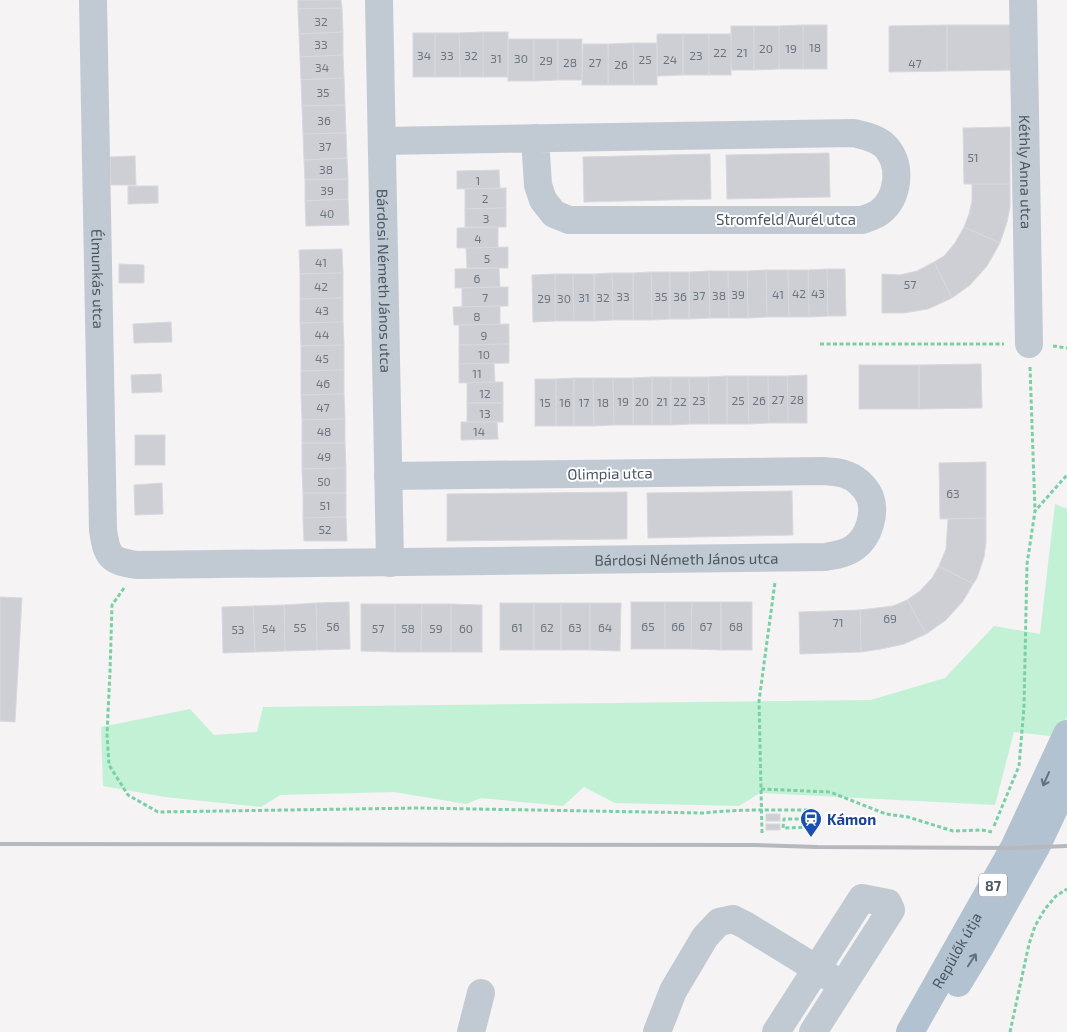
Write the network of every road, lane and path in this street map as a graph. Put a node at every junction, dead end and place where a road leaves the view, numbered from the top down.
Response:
1 (93, 0) edge
2 (379, 0) edge
3 (1023, 0) edge
4 (535, 138) junction
5 (382, 141) junction
6 (820, 344) dead end
7 (1029, 344) junction
8 (1067, 348) edge
9 (1067, 475) edge
10 (388, 476) junction
11 (1035, 511) junction
12 (110, 556) joint
13 (791, 557) junction
14 (390, 563) junction
15 (151, 565) junction
16 (1067, 734) edge
17 (1067, 781) edge
18 (761, 788) junction
19 (762, 809) junction
20 (992, 832) junction
21 (762, 833) dead end
22 (814, 833) dead end
23 (994, 840) dead end
24 (1067, 888) edge
25 (817, 969) junction
26 (843, 985) junction
27 (481, 993) dead end
28 (472, 1032) edge
29 (657, 1032) edge
30 (776, 1032) edge
31 (813, 1032) edge
32 (910, 1032) edge
33 (929, 1032) edge
34 (1010, 1032) edge

1 - 12 street, Élmunkás utca
2 - 5 street, Bárdosi Németh János utca
3 - 7 street, Kéthly Anna utca
4 - 4 street, Stromfeld Aurél utca
4 - 5 street, Stromfeld Aurél utca
5 - 10 street, Bárdosi Németh János utca
6 - 7 path
7 - 8 path
7 - 11 path
9 - 11 path
10 - 13 street, Olimpia utca
10 - 14 street, Bárdosi Németh János utca
11 - 20 path
12 - 15 street, Bárdosi Németh János utca
13 - 14 street, Bárdosi Németh János utca
13 - 18 path
14 - 15 street, Bárdosi Németh János utca
15 - 19 path
16 -> 32 main road, Repülők útja / 87
33 -> 17 main road, Repülők útja / 87
18 - 19 path
18 - 20 path
19 - 21 path
19 - 22 path
20 - 23 path
24 - 34 path
25 - 26 street
25 - 26 street
25 - 29 street
25 - 30 street
26 - 31 street
27 - 28 street

